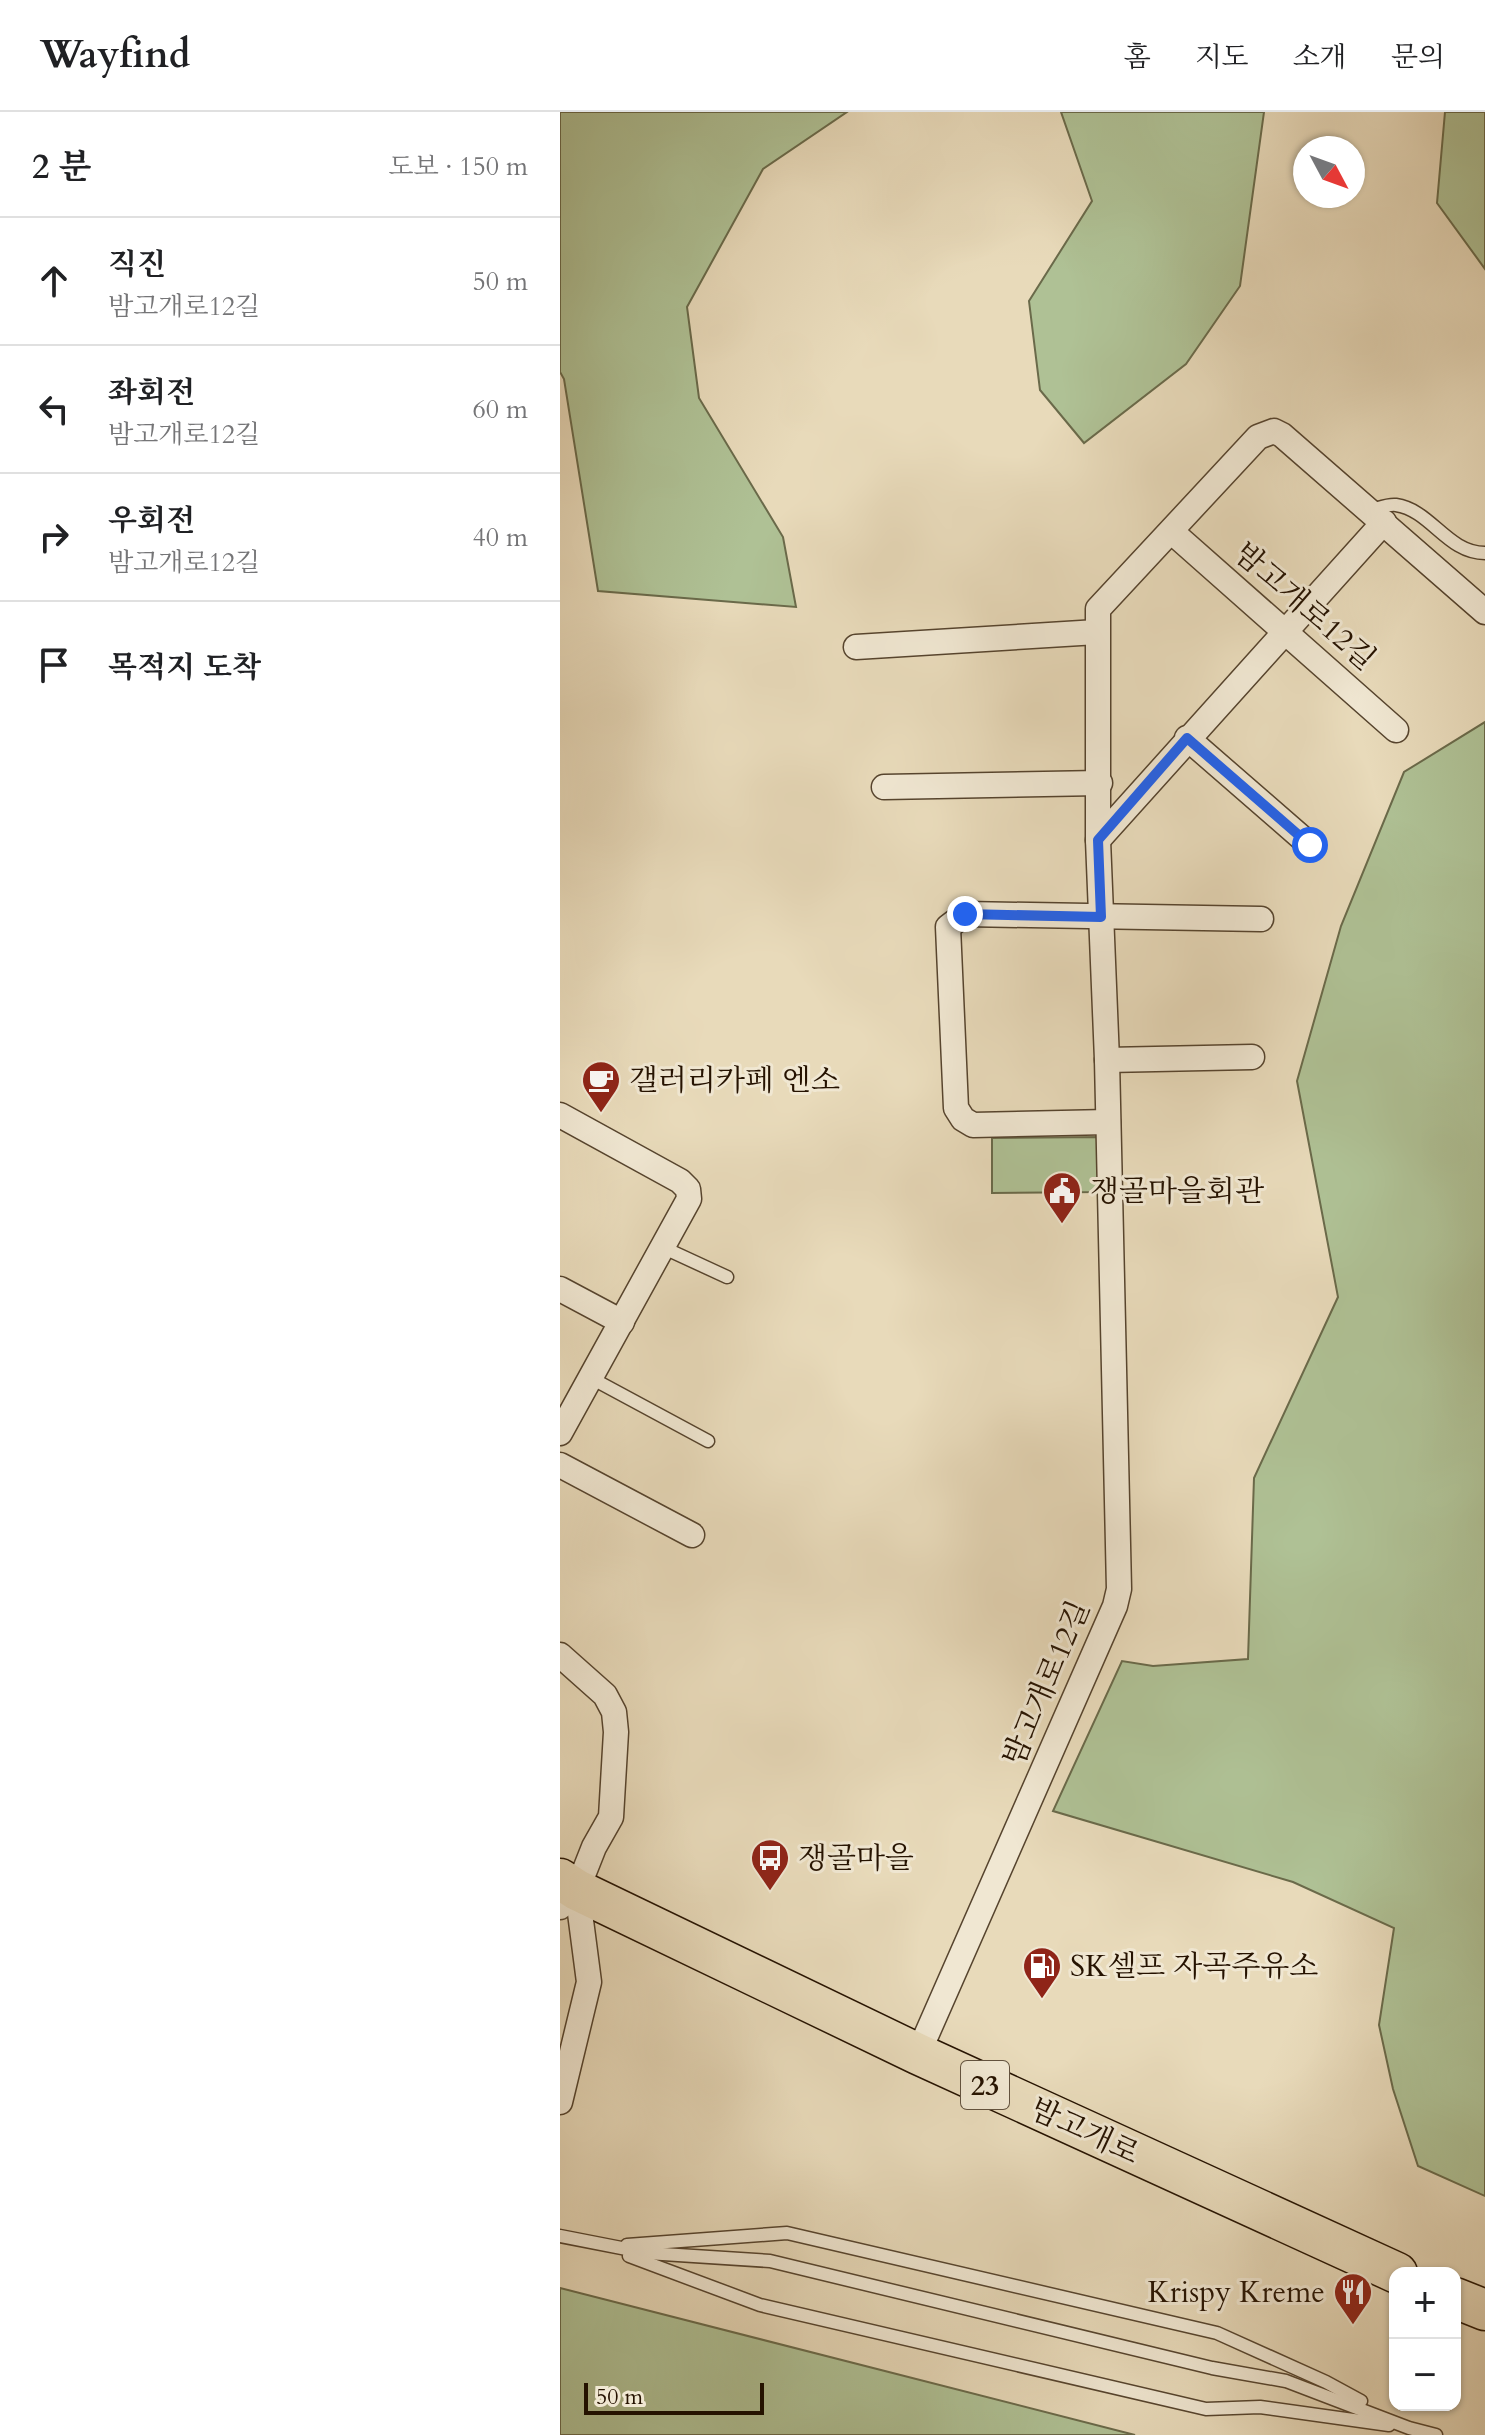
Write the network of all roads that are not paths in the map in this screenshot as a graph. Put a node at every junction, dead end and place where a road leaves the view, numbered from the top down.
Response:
1 (1377, 516) junction
2 (1172, 532) junction
3 (1485, 553) edge
4 (1485, 612) edge
5 (1286, 631) junction
6 (1097, 632) junction
7 (856, 647) dead end
8 (1396, 730) dead end
9 (1187, 738) junction
10 (1100, 783) junction
11 (884, 787) dead end
12 (1098, 840) junction
13 (1310, 845) dead end
14 (1101, 917) junction
15 (1261, 919) dead end
16 (1252, 1057) dead end
17 (1107, 1060) junction
18 (560, 1115) edge
19 (1108, 1122) junction
20 (662, 1247) junction
21 (727, 1277) dead end
22 (560, 1289) edge
23 (622, 1322) junction
24 (591, 1378) junction
25 (560, 1433) edge
26 (708, 1441) dead end
27 (560, 1465) edge
28 (692, 1535) dead end
29 (560, 1655) edge
30 (566, 1892) edge
31 (918, 2054) junction
32 (560, 2102) edge
33 (560, 2236) edge
34 (603, 2247) junction
35 (1389, 2269) edge
36 (1461, 2300) edge
37 (1485, 2310) edge
38 (1409, 2428) junction
39 (1436, 2435) edge

1 - 2 street, 밤고개로12길
1 - 3 lane
1 - 4 street, 밤고개로12길
1 - 5 street
2 - 5 street, 밤고개로12길
2 - 6 street, 밤고개로12길
5 - 8 street, 밤고개로12길
5 - 9 street
6 - 7 street
6 - 10 street, 밤고개로12길
9 - 12 street
9 - 13 street
10 - 11 street
10 - 12 street, 밤고개로12길
12 - 14 street, 밤고개로12길
14 - 15 street
14 - 17 street, 밤고개로12길
14 - 19 street
16 - 17 street
17 - 19 street, 밤고개로12길
18 - 20 street
19 - 31 street, 밤고개로12길
20 - 21 lane
20 - 23 street
22 - 23 street
23 - 24 street
24 - 25 street
24 - 26 lane
27 - 28 street
29 - 30 street
30 - 31 main road, 밤고개로 / 23
30 - 32 street
31 - 35 main road, 밤고개로 / 23
33 - 34 lane
34 - 38 lane
34 - 38 lane
34 - 38 lane
36 - 37 main road
38 - 39 lane

